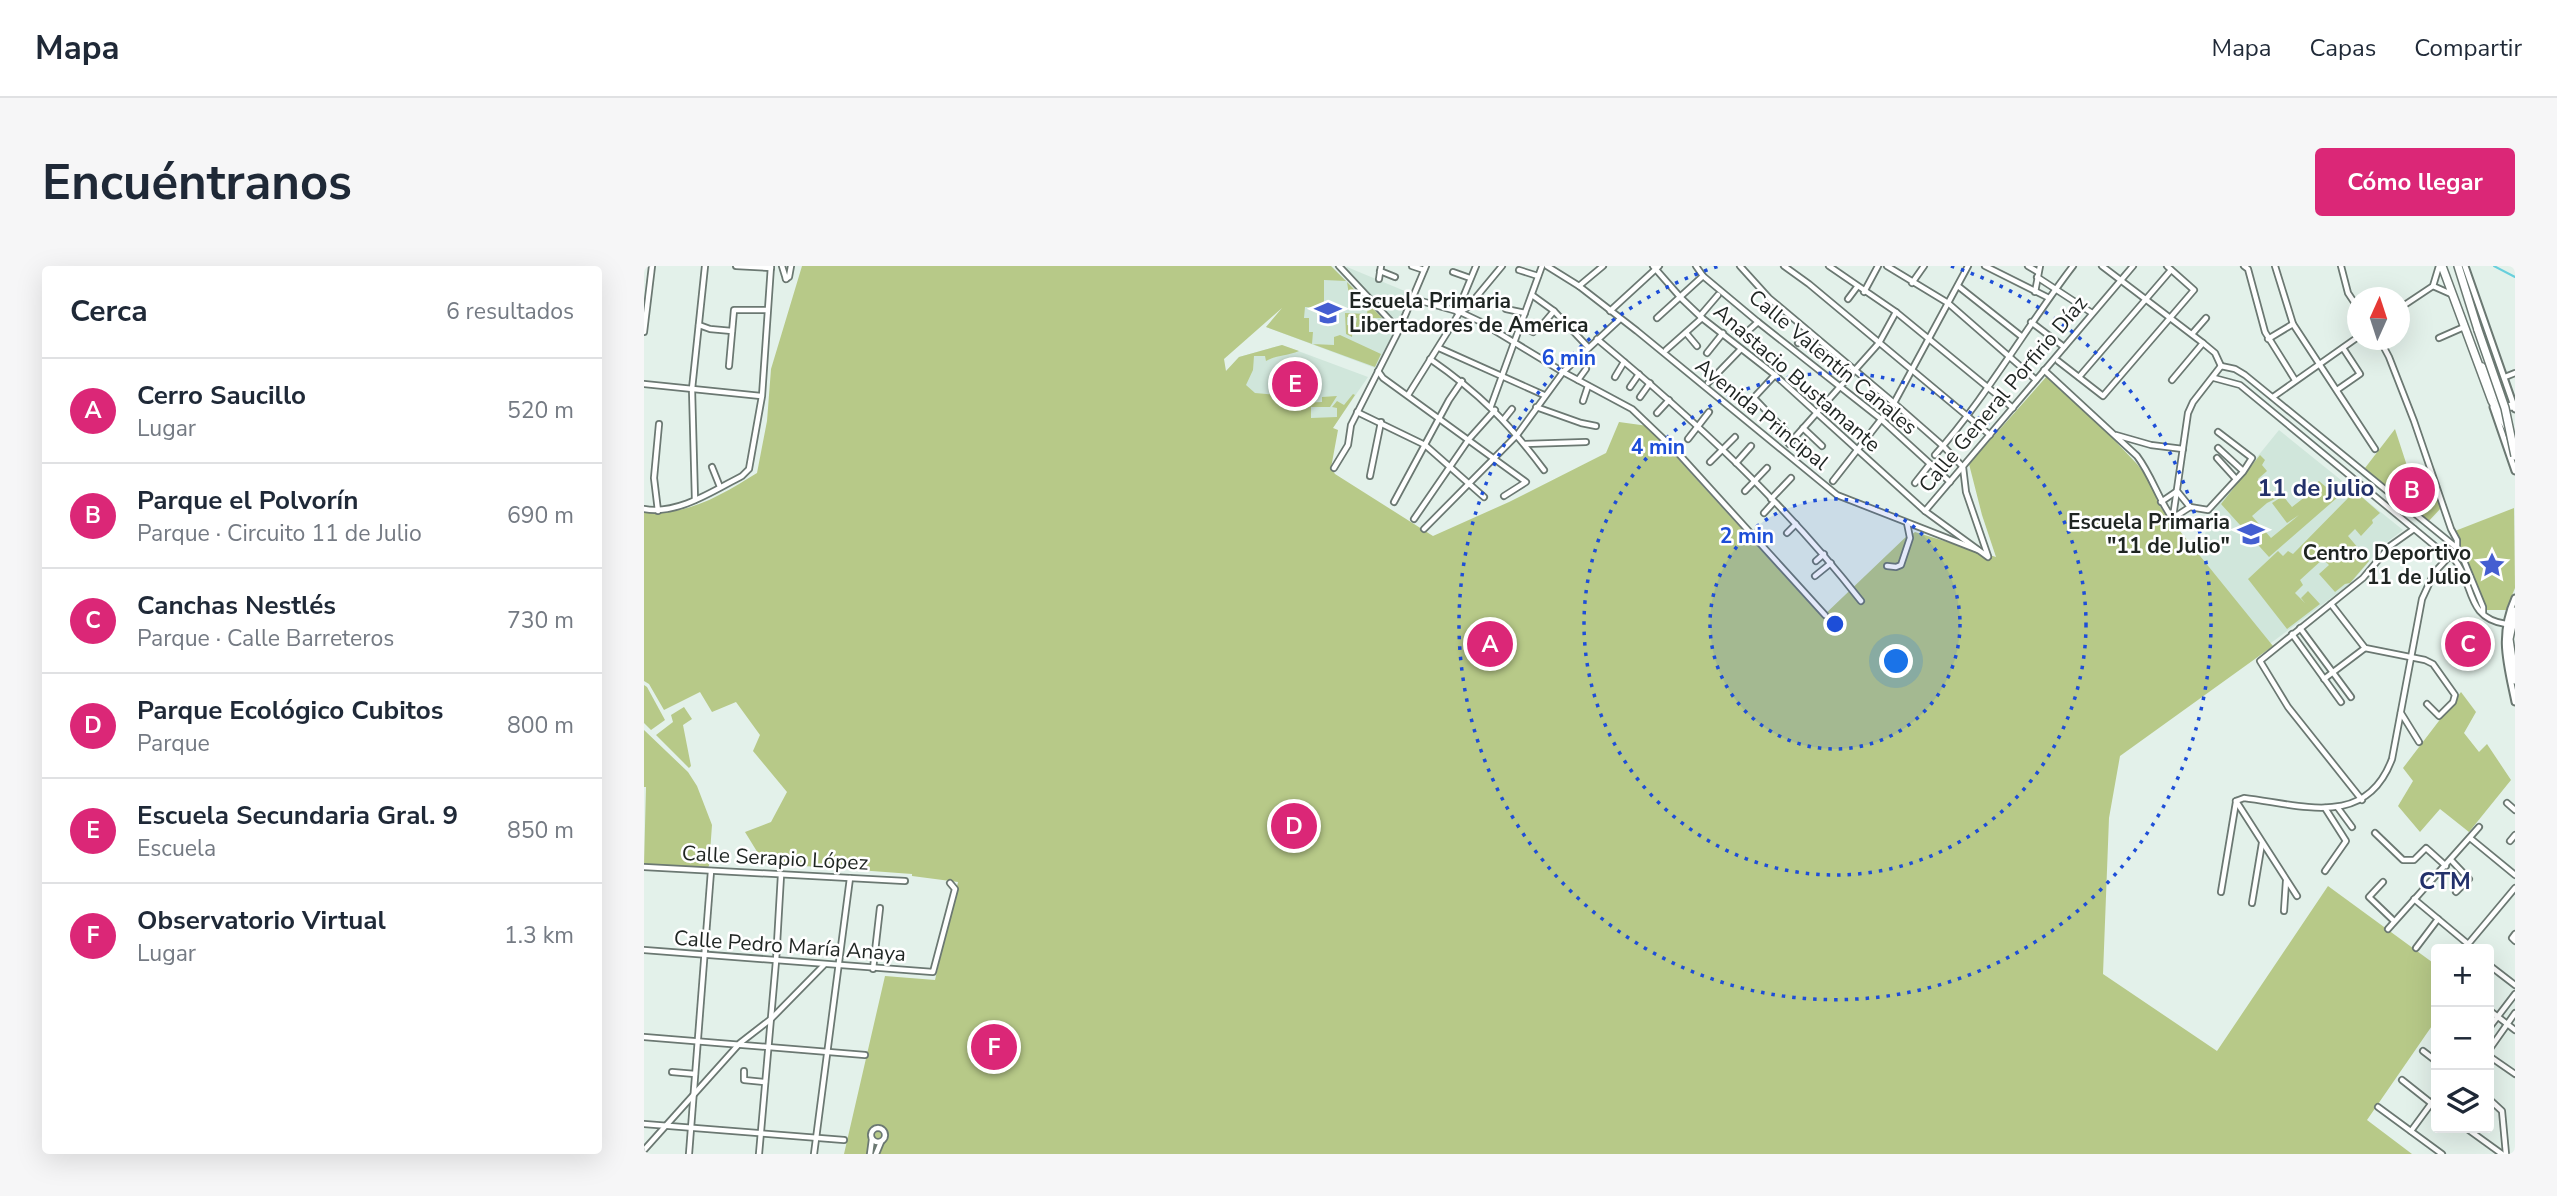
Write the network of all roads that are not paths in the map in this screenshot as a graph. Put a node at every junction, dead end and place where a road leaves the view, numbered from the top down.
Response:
1 (652, 266) edge
2 (705, 266) edge
3 (736, 266) edge
4 (790, 266) edge
5 (1339, 266) edge
6 (1412, 266) edge
7 (1476, 266) edge
8 (1502, 266) edge
9 (1547, 266) edge
10 (1603, 266) edge
11 (1696, 266) edge
12 (1740, 266) edge
13 (1784, 266) edge
14 (1829, 266) edge
15 (1878, 266) edge
16 (1887, 266) edge
17 (1924, 266) edge
18 (1968, 266) edge
19 (1985, 266) edge
20 (2028, 266) edge
21 (2040, 266) edge
22 (2073, 266) edge
23 (2102, 266) edge
24 (2133, 266) edge
25 (2275, 266) edge
26 (2341, 266) edge
27 (2440, 266) edge
28 (2458, 266) edge
29 (2465, 266) edge
30 (771, 267) edge
31 (1656, 267) edge
32 (783, 268) edge
33 (1425, 268) edge
34 (2169, 268) edge
35 (2246, 268) edge
36 (1381, 269) edge
37 (1519, 270) dead end
38 (1452, 272) dead end
39 (2038, 274) junction
40 (1703, 275) junction
41 (1538, 276) junction
42 (1395, 277) dead end
43 (1471, 278) junction
44 (1379, 279) dead end
45 (2122, 279) junction
46 (1912, 283) junction
47 (1579, 286) junction
48 (1857, 286) junction
49 (1958, 286) junction
50 (2432, 286) junction
51 (2056, 288) junction
52 (2347, 289) edge
53 (1864, 292) junction
54 (2035, 292) junction
55 (1532, 295) junction
56 (1718, 295) dead end
57 (2454, 296) junction
58 (1681, 298) junction
59 (2049, 298) junction
60 (2146, 298) junction
61 (1414, 299) junction
62 (1848, 299) dead end
63 (2410, 301) edge
64 (1948, 303) junction
65 (1506, 309) dead end
66 (767, 310) junction
67 (1554, 311) junction
68 (1610, 311) junction
69 (1459, 312) junction
70 (1896, 312) junction
71 (1525, 313) junction
72 (2092, 313) junction
73 (1701, 317) junction
74 (1657, 318) dead end
75 (2170, 318) junction
76 (2206, 318) dead end
77 (1620, 319) junction
78 (1758, 322) junction
79 (2031, 322) junction
80 (1543, 324) dead end
81 (2292, 324) junction
82 (699, 325) junction
83 (1521, 325) junction
84 (2464, 327) junction
85 (1399, 330) junction
86 (732, 331) junction
87 (1748, 331) dead end
88 (644, 332) edge
89 (1533, 332) dead end
90 (1808, 332) junction
91 (1686, 333) junction
92 (1723, 333) junction
93 (2192, 334) junction
94 (2021, 336) junction
95 (1928, 338) junction
96 (2439, 338) dead end
97 (1597, 339) junction
98 (2268, 339) junction
99 (1514, 342) junction
100 (1798, 343) dead end
101 (1879, 343) junction
102 (2203, 343) junction
103 (2347, 345) edge
104 (1697, 346) dead end
105 (1588, 347) junction
106 (2064, 347) junction
107 (1439, 348) junction
108 (2343, 348) junction
109 (1741, 349) junction
110 (1666, 350) dead end
111 (2385, 350) edge
112 (1707, 353) dead end
113 (2009, 355) junction
114 (2475, 355) junction
115 (1430, 359) junction
116 (2058, 361) dead end
117 (1625, 362) junction
118 (2320, 364) junction
119 (729, 366) dead end
120 (2221, 366) junction
121 (1586, 369) dead end
122 (1854, 370) junction
123 (1913, 370) junction
124 (2044, 370) junction
125 (1378, 371) junction
126 (1563, 372) junction
127 (2515, 373) edge
128 (1639, 374) junction
129 (1775, 375) junction
130 (1502, 377) junction
131 (1615, 377) dead end
132 (2079, 377) junction
133 (2505, 377) junction
134 (2214, 378) junction
135 (1578, 380) junction
136 (2036, 380) junction
137 (2172, 380) dead end
138 (2295, 380) junction
139 (1462, 381) junction
140 (1650, 383) junction
141 (1707, 383) dead end
142 (644, 384) edge
143 (1588, 386) junction
144 (1839, 386) junction
145 (1630, 387) dead end
146 (1988, 387) junction
147 (692, 389) junction
148 (2337, 390) junction
149 (1408, 395) junction
150 (1544, 395) junction
151 (762, 396) junction
152 (1640, 397) dead end
153 (2273, 397) junction
154 (1754, 398) junction
155 (1669, 400) junction
156 (1583, 401) dead end
157 (2492, 401) junction
158 (1894, 403) junction
159 (1747, 405) dead end
160 (1536, 407) junction
161 (1493, 408) junction
162 (2013, 408) junction
163 (2514, 408) edge
164 (1512, 409) dead end
165 (1357, 412) junction
166 (1709, 412) dead end
167 (1816, 412) junction
168 (1657, 414) dead end
169 (1965, 415) junction
170 (1438, 418) junction
171 (1881, 419) junction
172 (1504, 420) junction
173 (1381, 422) junction
174 (659, 424) dead end
175 (1596, 426) dead end
176 (1699, 427) junction
177 (1803, 428) junction
178 (2218, 432) dead end
179 (1517, 435) junction
180 (1990, 435) junction
181 (2116, 435) junction
182 (2319, 436) junction
183 (1735, 437) dead end
184 (1469, 439) junction
185 (1688, 439) dead end
186 (2515, 440) edge
187 (1586, 442) dead end
188 (1524, 444) junction
189 (2313, 444) junction
190 (1425, 445) junction
191 (1751, 446) dead end
192 (1822, 446) dead end
193 (1943, 446) junction
194 (2218, 448) dead end
195 (1722, 449) junction
196 (1859, 449) junction
197 (2183, 449) junction
198 (2375, 449) dead end
199 (1935, 455) dead end
200 (2515, 456) edge
201 (2217, 458) dead end
202 (1495, 459) junction
203 (1710, 461) dead end
204 (1736, 463) junction
205 (1930, 464) junction
206 (1451, 465) junction
207 (712, 467) dead end
208 (1963, 467) junction
209 (1334, 468) dead end
210 (1767, 468) dead end
211 (1544, 470) dead end
212 (2515, 471) edge
213 (2243, 472) junction
214 (1370, 476) dead end
215 (1791, 478) dead end
216 (2236, 479) junction
217 (1755, 481) junction
218 (1833, 481) dead end
219 (1950, 482) junction
220 (1469, 483) junction
221 (1914, 484) dead end
222 (720, 487) junction
223 (1745, 491) dead end
224 (2177, 491) junction
225 (1504, 496) dead end
226 (1484, 497) dead end
227 (695, 500) junction
228 (1773, 500) junction
229 (1394, 502) dead end
230 (2161, 502) junction
231 (2190, 507) junction
232 (644, 509) edge
233 (1925, 511) junction
234 (658, 512) junction
235 (1764, 513) dead end
236 (2172, 518) junction
237 (1414, 519) dead end
238 (1907, 523) junction
239 (1796, 524) junction
240 (1424, 529) dead end
241 (2414, 529) junction
242 (1787, 533) dead end
243 (2456, 548) junction
244 (1978, 550) junction
245 (1824, 554) junction
246 (2447, 556) junction
247 (1816, 561) dead end
248 (1831, 563) junction
249 (1886, 566) dead end
250 (1815, 576) dead end
251 (2515, 598) edge
252 (1861, 600) dead end
253 (2332, 604) junction
254 (2515, 612) edge
255 (2483, 614) junction
256 (1825, 615) dead end
257 (2506, 624) junction
258 (2300, 628) junction
259 (2292, 634) junction
260 (2515, 641) edge
261 (2365, 648) junction
262 (2410, 657) junction
263 (2333, 673) junction
264 (2324, 680) junction
265 (2515, 680) edge
266 (2351, 697) dead end
267 (2341, 702) dead end
268 (2515, 702) edge
269 (2427, 704) dead end
270 (2400, 712) junction
271 (2419, 742) dead end
272 (2362, 800) junction
273 (2236, 801) junction
274 (2507, 803) dead end
275 (2325, 808) junction
276 (2338, 808) junction
277 (2515, 810) edge
278 (2352, 827) dead end
279 (2479, 827) dead end
280 (2375, 833) dead end
281 (2515, 835) edge
282 (2470, 838) junction
283 (2510, 841) dead end
284 (2262, 842) junction
285 (2451, 860) junction
286 (2446, 866) junction
287 (644, 867) edge
288 (711, 871) junction
289 (2325, 871) dead end
290 (781, 875) junction
291 (2515, 875) edge
292 (850, 878) junction
293 (2286, 878) junction
294 (905, 881) dead end
295 (2384, 882) dead end
296 (950, 883) dead end
297 (2515, 888) edge
298 (2221, 892) dead end
299 (2456, 892) dead end
300 (2297, 896) dead end
301 (2414, 899) junction
302 (2252, 904) dead end
303 (880, 908) dead end
304 (2284, 911) dead end
305 (2438, 919) junction
306 (2394, 921) junction
307 (2388, 929) dead end
308 (2463, 944) edge
309 (2468, 944) edge
310 (2416, 948) dead end
311 (644, 950) edge
312 (705, 955) junction
313 (776, 961) junction
314 (825, 965) junction
315 (837, 966) junction
316 (873, 969) junction
317 (2494, 969) edge
318 (2515, 985) edge
319 (2515, 994) edge
320 (2515, 1013) edge
321 (2494, 1014) edge
322 (2498, 1017) junction
323 (771, 1018) junction
324 (2494, 1022) edge
325 (2507, 1024) junction
326 (2515, 1030) edge
327 (644, 1037) edge
328 (698, 1041) junction
329 (2494, 1043) edge
330 (740, 1044) junction
331 (768, 1048) junction
332 (2423, 1051) dead end
333 (828, 1053) junction
334 (865, 1055) dead end
335 (2431, 1057) edge
336 (2494, 1059) edge
337 (744, 1070) dead end
338 (672, 1072) dead end
339 (695, 1074) junction
340 (2515, 1074) edge
341 (2402, 1080) dead end
342 (765, 1082) junction
343 (693, 1097) junction
344 (2431, 1103) edge
345 (2494, 1104) edge
346 (2378, 1107) dead end
347 (2431, 1108) edge
348 (644, 1124) edge
349 (668, 1125) junction
350 (691, 1128) junction
351 (2411, 1131) junction
352 (760, 1133) junction
353 (2473, 1133) edge
354 (817, 1138) junction
355 (872, 1138) junction
356 (844, 1140) dead end
357 (882, 1141) junction
358 (644, 1150) edge
359 (689, 1154) edge
360 (759, 1154) edge
361 (814, 1154) edge
362 (870, 1154) edge
363 (876, 1154) edge
364 (2442, 1154) edge
365 (2504, 1154) edge

1 - 88 street
2 - 82 street
3 - 30 street
4 - 32 street
5 - 85 street
6 - 33 street
7 - 43 street
8 - 69 street
9 - 41 street
9 - 47 street, Avenida Principal
10 - 47 street
11 - 40 street, Calle Valentín Canales
12 - 90 street
13 - 101 street
14 - 48 street
15 - 53 street
16 - 46 street
17 - 46 street
18 - 49 street
19 - 54 street
20 - 39 street
21 - 39 street
22 - 51 street
23 - 45 street
24 - 45 street, Calle General Porfirio Díaz
25 - 81 street
26 - 52 street
27 - 50 street
27 - 57 main road
28 - 200 main road, bridge
29 - 133 street
30 - 66 street
31 - 58 street, Anastacio Bustamante
31 - 68 street
33 - 61 street
34 - 60 street
34 - 75 street
35 - 98 street
36 - 42 street
36 - 44 street
37 - 41 street
38 - 43 street
39 - 51 street
39 - 54 street
40 - 58 street
40 - 78 street, Calle Valentín Canales
41 - 55 street
43 - 69 street
45 - 60 street
45 - 72 street, Calle General Porfirio Díaz
46 - 64 street
47 - 68 street, Avenida Principal
48 - 53 street
48 - 62 street
49 - 64 street
49 - 94 street
50 - 57 street
50 - 63 street
51 - 59 street
51 - 72 street
53 - 70 street
54 - 59 street
55 - 67 street
55 - 71 street
56 - 73 street
57 - 84 main road
58 - 73 street, Anastacio Bustamante
58 - 74 street
59 - 79 street
60 - 75 street
60 - 132 street
61 - 69 street
61 - 85 street
64 - 95 street
64 - 113 street
65 - 71 street
66 - 86 street
66 - 151 street
67 - 80 street
67 - 105 street
68 - 77 street, Avenida Principal
69 - 99 street
69 - 107 street
70 - 95 street
70 - 101 street
71 - 83 street
72 - 106 street, Calle General Porfirio Díaz
73 - 91 street
73 - 92 street, Anastacio Bustamante
75 - 93 street
75 - 132 street
76 - 93 street
77 - 97 street
77 - 238 street, Avenida Principal
78 - 87 street
78 - 144 street, Calle Valentín Canales
79 - 94 street
79 - 106 street
81 - 98 street
81 - 118 street
82 - 86 street
82 - 147 street
83 - 89 street
83 - 99 street
84 - 96 street
84 - 114 main road
85 - 125 street
86 - 119 street
90 - 100 street
90 - 122 street
91 - 104 street
91 - 110 street
92 - 109 street, Anastacio Bustamante
92 - 112 street
93 - 102 street
94 - 113 street
95 - 123 street
95 - 146 street
97 - 105 street
97 - 117 street
98 - 138 street
99 - 126 street
99 - 130 street
101 - 122 street
101 - 123 street
102 - 120 street
102 - 137 street
103 - 108 street
105 - 126 street
106 - 124 street, Calle General Porfirio Díaz
107 - 115 street
107 - 130 street
108 - 118 street
108 - 148 street
109 - 129 street, Anastacio Bustamante
109 - 141 street
111 - 243 street
113 - 136 street
113 - 146 street
114 - 157 main road
114 - 163 main road
115 - 139 street
115 - 149 street
116 - 132 street
117 - 128 street
117 - 131 street
118 - 138 street
118 - 148 street
120 - 134 street
120 - 153 street
121 - 135 street
122 - 144 street
122 - 158 street
123 - 158 street
123 - 169 street
124 - 136 street, Calle General Porfirio Díaz
124 - 181 street
125 - 149 street
125 - 165 street
126 - 135 street
126 - 150 street
127 - 133 street
128 - 140 street
128 - 145 street
129 - 154 street
129 - 167 street, Anastacio Bustamante
130 - 150 street
130 - 161 street
133 - 163 street
134 - 189 street
134 - 197 street
135 - 143 street
136 - 162 street, Calle General Porfirio Díaz
138 - 153 street
139 - 161 street
139 - 170 street
140 - 152 street
140 - 155 street
142 - 147 street
143 - 156 street
143 - 256 street
144 - 167 street
144 - 171 street, Calle Valentín Canales
146 - 162 street
146 - 169 street
147 - 151 street
147 - 227 street
148 - 198 street
149 - 170 street
150 - 160 street
151 - 222 street
153 - 182 street
154 - 159 street
154 - 177 street
155 - 168 street
155 - 176 street
157 - 186 main road, bridge
157 - 212 street
158 - 171 street
158 - 193 street
160 - 175 street
160 - 179 street
161 - 172 street
161 - 184 street
162 - 180 street, Calle General Porfirio Díaz
164 - 172 street
165 - 173 street
165 - 209 street
166 - 176 street
167 - 177 street
167 - 196 street, Anastacio Bustamante
169 - 180 street
169 - 193 street
170 - 184 street
170 - 190 street
171 - 196 street
171 - 205 street, Calle Valentín Canales
172 - 179 street
173 - 190 street
173 - 214 street
174 - 234 street
176 - 185 street
176 - 195 street
177 - 192 street
178 - 213 street
179 - 188 street
179 - 202 street
180 - 208 street, Calle General Porfirio Díaz
181 - 197 street
181 - 230 street
182 - 189 street
182 - 243 street
183 - 195 street
184 - 202 street
184 - 206 street
187 - 188 street
188 - 211 street
189 - 241 street
190 - 206 street
190 - 229 street
191 - 204 street
193 - 199 street
193 - 208 street
194 - 213 street
195 - 203 street
195 - 204 street
196 - 218 street
196 - 233 street, Anastacio Bustamante
197 - 224 street
201 - 216 street
202 - 220 street
202 - 225 street
204 - 217 street
205 - 219 street, Calle Valentín Canales
205 - 221 street
206 - 220 street
206 - 237 street
207 - 222 street
208 - 219 street, Calle General Porfirio Díaz
208 - 244 street
210 - 217 street
213 - 216 street
215 - 228 street
216 - 231 street
217 - 223 street
217 - 228 street
219 - 233 street, Calle General Porfirio Díaz
220 - 226 street
220 - 240 street
222 - 227 street
224 - 230 street
224 - 231 street
224 - 236 street
227 - 234 street
228 - 235 street
228 - 239 street
230 - 236 street
231 - 236 street
232 - 234 street
233 - 244 street, Anastacio Bustamante
238 - 244 street, Avenida Principal
238 - 249 street
239 - 242 street
239 - 245 street
241 - 246 street
241 - 253 street
243 - 246 street
243 - 255 street
245 - 247 street
245 - 248 street
246 - 255 street
246 - 262 street
248 - 250 street
248 - 252 street
251 - 257 street
253 - 258 street
253 - 261 street
254 - 260 main road
254 - 265 main road
255 - 257 street
257 - 268 street
258 - 259 street
258 - 263 street
259 - 264 street
259 - 272 street
261 - 262 street
261 - 263 street
262 - 269 street
262 - 270 street
263 - 264 street
263 - 266 street
264 - 267 street
270 - 271 street
270 - 272 street
272 - 276 street
273 - 275 street
273 - 284 street
273 - 298 street
274 - 277 street
275 - 276 street
275 - 289 street
276 - 278 street
279 - 282 street
280 - 286 street
281 - 283 street
282 - 285 street
282 - 291 street
284 - 293 street
284 - 302 street
285 - 286 street
285 - 299 street
286 - 301 street
287 - 288 street, Calle Serapio López
288 - 290 street, Calle Serapio López
288 - 312 street
290 - 292 street, Calle Serapio López
290 - 313 street
292 - 294 street, Calle Serapio López
292 - 315 street
293 - 300 street
293 - 304 street
295 - 306 street
296 - 316 street, Calle Pedro María Anaya
297 - 309 street
301 - 305 street
301 - 306 street
303 - 316 street
305 - 308 street
305 - 310 street
306 - 307 street
311 - 312 street, Calle Pedro María Anaya
312 - 313 street, Calle Pedro María Anaya
312 - 328 street
313 - 314 street, Calle Pedro María Anaya
313 - 323 street
314 - 315 street, Calle Pedro María Anaya
314 - 323 street
315 - 316 street, Calle Pedro María Anaya
315 - 333 street
317 - 318 street
319 - 322 street
320 - 325 street
321 - 322 street
322 - 324 street
322 - 325 street
323 - 330 street
323 - 331 street
325 - 326 street
325 - 329 street
327 - 328 street
328 - 330 street
328 - 339 street
330 - 331 street
330 - 343 street
331 - 333 street
331 - 342 street
332 - 335 street
333 - 334 street
333 - 354 street
336 - 340 street
337 - 342 street
338 - 339 street
339 - 343 street
341 - 344 street
342 - 352 street
343 - 349 street
343 - 350 street
345 - 365 street
346 - 351 street
347 - 351 street
348 - 349 street
349 - 350 street
349 - 358 street
350 - 352 street
350 - 359 street
351 - 364 street
352 - 354 street
352 - 360 street
353 - 365 street
354 - 356 street
354 - 361 street
355 - 357 street
355 - 357 street
355 - 362 street
357 - 363 street

